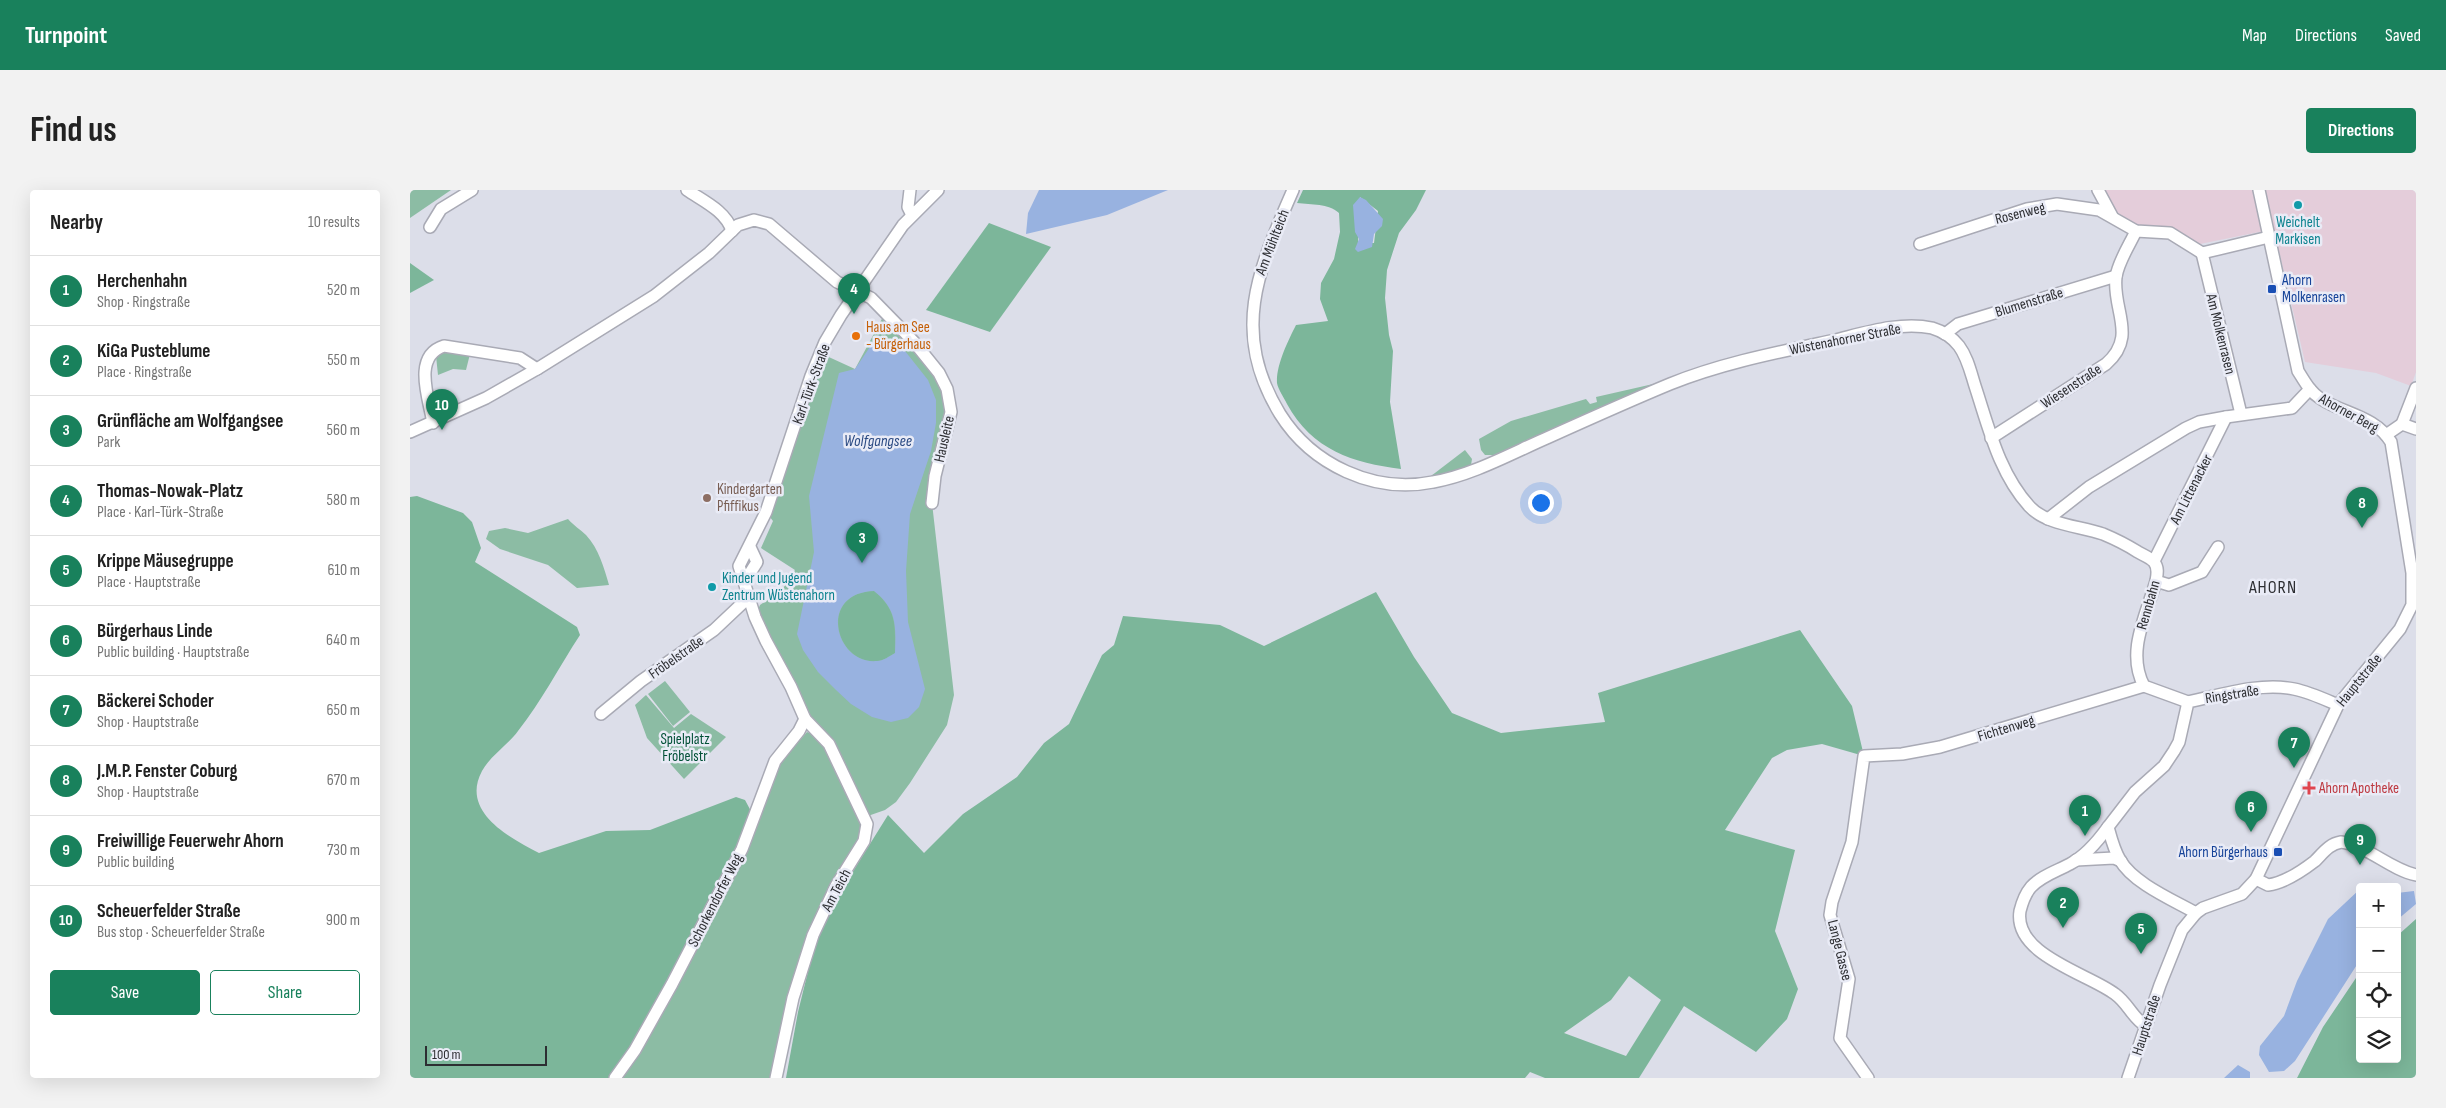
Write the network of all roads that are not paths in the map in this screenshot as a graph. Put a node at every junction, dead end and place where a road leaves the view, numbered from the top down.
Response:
1 (472, 190) edge
2 (687, 190) edge
3 (910, 190) edge
4 (938, 190) edge
5 (1293, 190) edge
6 (2098, 190) edge
7 (2259, 190) edge
8 (912, 215) junction
9 (2112, 216) junction
10 (430, 226) dead end
11 (732, 230) junction
12 (2136, 231) junction
13 (2269, 237) junction
14 (1920, 244) dead end
15 (2202, 253) junction
16 (2116, 276) junction
17 (858, 291) junction
18 (1945, 334) junction
19 (537, 369) junction
20 (2416, 388) edge
21 (2310, 390) junction
22 (2240, 414) junction
23 (2226, 417) junction
24 (433, 424) junction
25 (2402, 424) junction
26 (2416, 429) edge
27 (410, 432) edge
28 (2386, 435) junction
29 (1991, 438) junction
30 (1343, 470) joint
31 (932, 504) dead end
32 (2048, 519) junction
33 (2218, 547) dead end
34 (2154, 560) junction
35 (2156, 581) junction
36 (749, 597) junction
37 (2414, 605) edge
38 (2144, 686) junction
39 (2188, 702) junction
40 (2338, 704) junction
41 (601, 714) dead end
42 (805, 719) junction
43 (1864, 756) joint
44 (2108, 827) junction
45 (2076, 860) junction
46 (2121, 861) junction
47 (2416, 875) edge
48 (2256, 878) junction
49 (2196, 913) junction
50 (2146, 1026) junction
51 (615, 1078) edge
52 (776, 1078) edge
53 (1868, 1078) edge
54 (2128, 1078) edge

1 - 10 street
2 - 11 street
3 - 8 street
4 - 8 street, Karl-Türk-Straße
5 - 30 street, Am Mühlteich
6 - 9 street
7 - 13 street, Ahorner Berg
8 - 17 street, Karl-Türk-Straße
9 - 12 street, Rosenweg
9 - 14 street, Rosenweg
11 - 17 street, Hausleite
11 - 19 street
12 - 15 street
12 - 16 street
13 - 15 street
13 - 21 street, Ahorner Berg
15 - 22 street, Am Molkenrasen
16 - 18 street, Blumenstraße
16 - 29 street, Wiesenstraße
17 - 31 street, Hausleite
17 - 36 street, Karl-Türk-Straße
18 - 29 street
18 - 30 street, Wüstenahorner Straße
19 - 24 street
19 - 24 street
20 - 25 street
21 - 22 street
21 - 28 street, Ahorner Berg
22 - 23 street
23 - 32 street
23 - 34 street, Am Littenacker
24 - 27 street
25 - 26 street
25 - 28 street
28 - 37 street, Hauptstraße
29 - 32 street
32 - 34 street, Rennbahn
33 - 35 street
34 - 35 street, Rennbahn
35 - 38 street, Rennbahn
36 - 41 street, Fröbelstraße
36 - 42 street, Karl-Türk-Straße
37 - 40 street, Hauptstraße
38 - 39 street
38 - 43 street, Fichtenweg
39 - 40 street, Ringstraße
39 - 44 street, Ringstraße
40 - 48 street, Hauptstraße
42 - 51 street, Schorkendorfer Weg
42 - 52 street, Am Teich
43 - 53 street, Lange Gasse
44 - 45 street, Ringstraße
44 - 46 street
45 - 46 street, Ringstraße
45 - 50 street, Ringstraße
46 - 49 street
47 - 48 street
48 - 49 street, Hauptstraße
49 - 50 street, Hauptstraße
50 - 54 street, Hauptstraße

